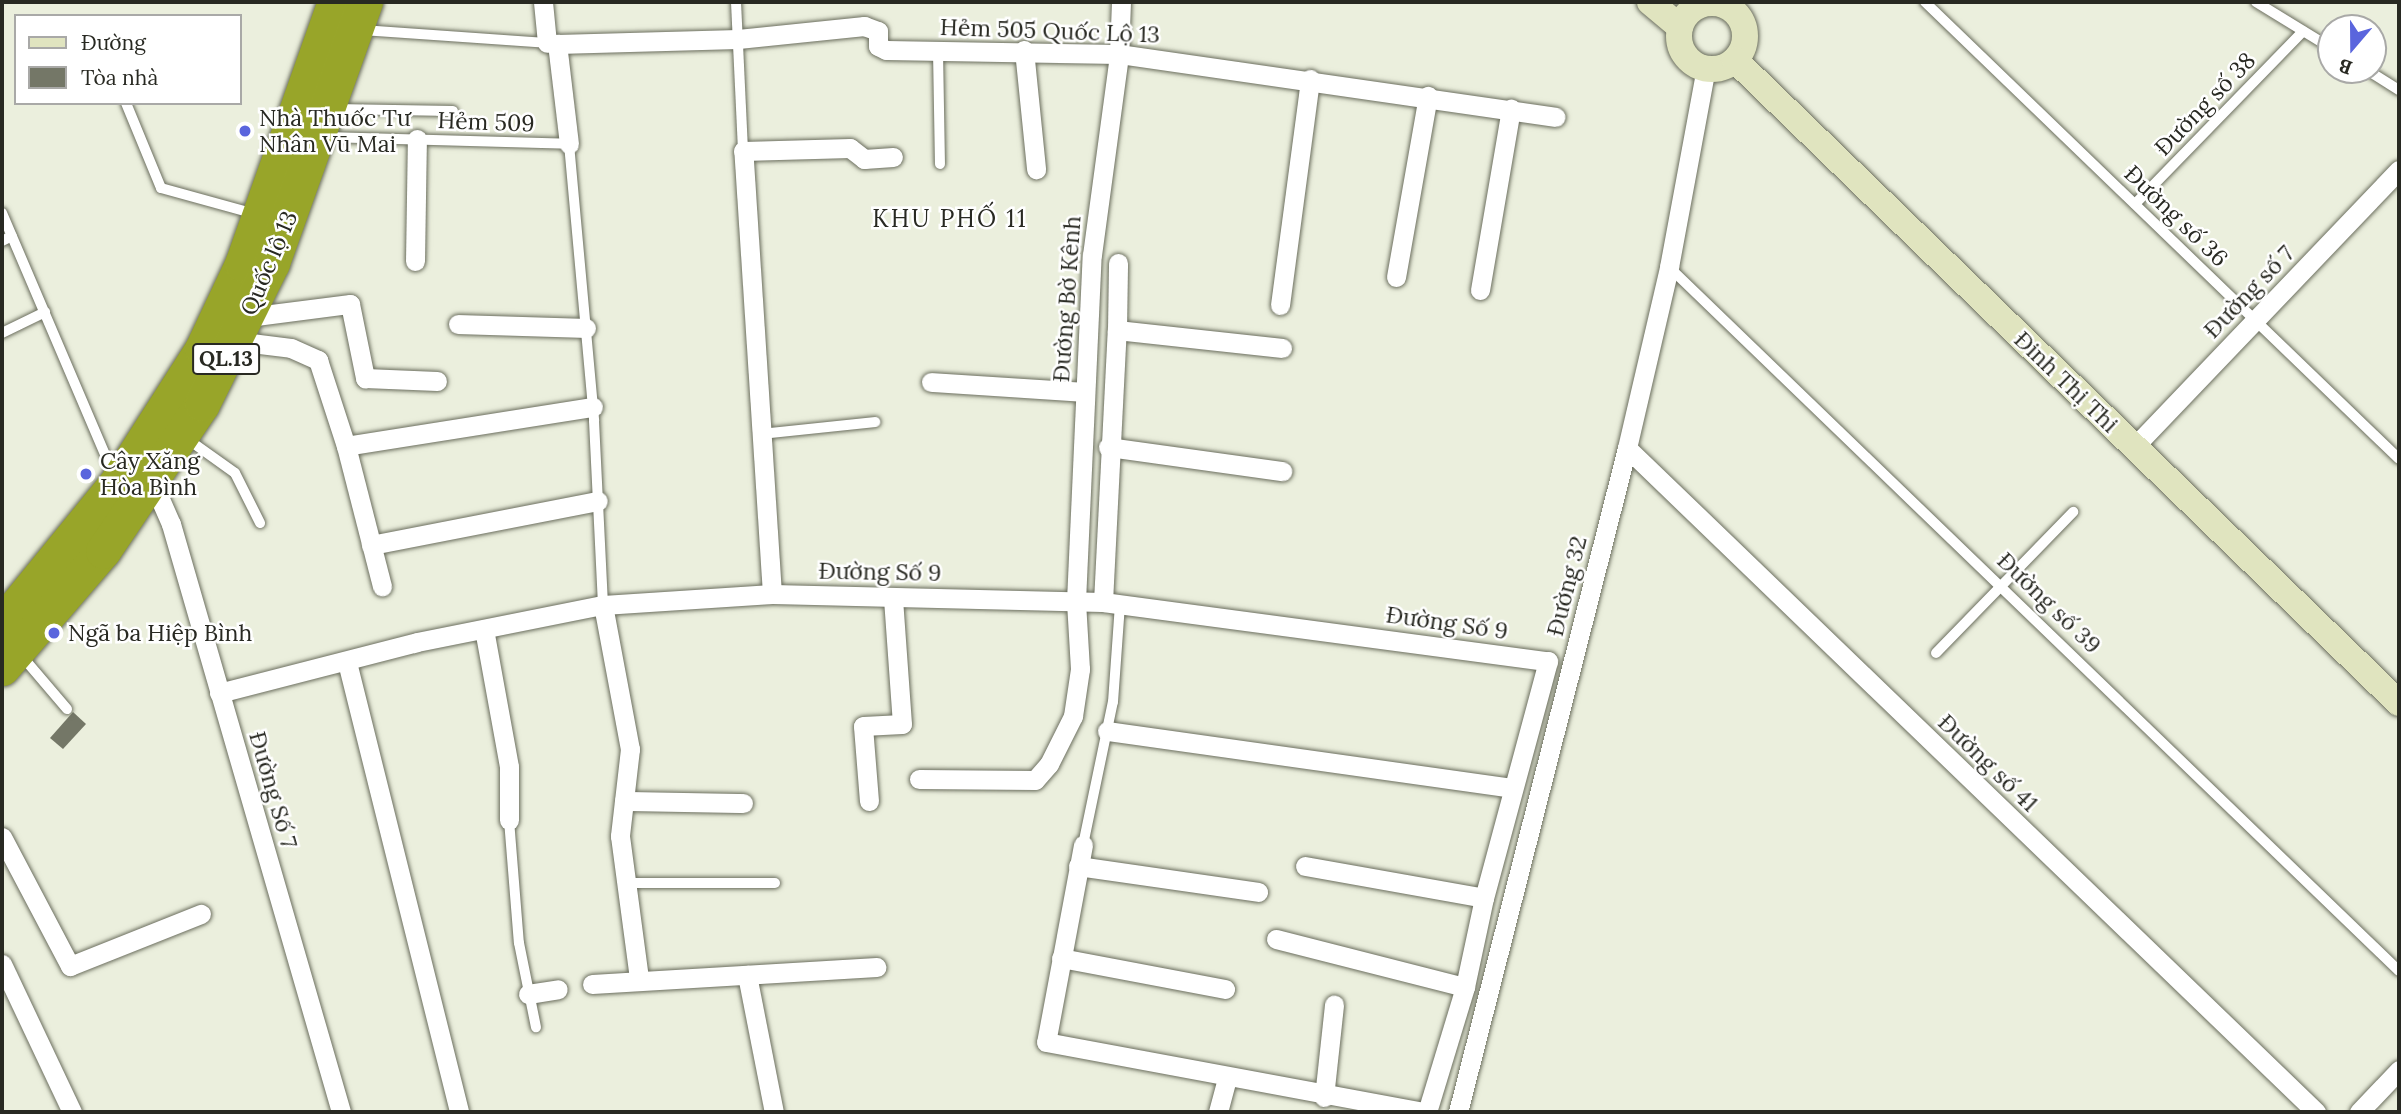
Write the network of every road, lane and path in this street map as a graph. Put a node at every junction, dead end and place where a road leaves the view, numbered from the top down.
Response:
1 (335, 2) edge
2 (543, 2) edge
3 (736, 2) edge
4 (1121, 2) edge
5 (1650, 2) edge
6 (1926, 2) edge
7 (2256, 2) edge
8 (1713, 3) edge
9 (360, 16) edge
10 (1680, 27) junction
11 (2303, 30) junction
12 (738, 38) junction
13 (2317, 39) edge
14 (552, 43) junction
15 (1024, 50) junction
16 (938, 51) junction
17 (1119, 54) junction
18 (1735, 60) junction
19 (1706, 68) junction
20 (1311, 79) junction
21 (1428, 96) junction
22 (127, 105) edge
23 (1511, 109) junction
24 (453, 111) dead end
25 (1555, 117) dead end
26 (323, 123) junction
27 (417, 139) junction
28 (569, 144) junction
29 (743, 151) junction
30 (893, 157) dead end
31 (940, 164) dead end
32 (1036, 169) dead end
33 (2399, 170) edge
34 (2135, 204) junction
35 (2, 213) edge
36 (260, 215) junction
37 (7, 239) edge
38 (415, 261) dead end
39 (1118, 263) dead end
40 (1669, 267) junction
41 (1396, 278) dead end
42 (1480, 290) dead end
43 (1280, 305) dead end
44 (45, 312) junction
45 (2256, 320) junction
46 (458, 324) dead end
47 (586, 328) junction
48 (241, 329) junction
49 (1116, 330) junction
50 (2, 333) edge
51 (1282, 348) dead end
52 (437, 381) dead end
53 (931, 382) dead end
54 (1084, 392) junction
55 (593, 407) junction
56 (875, 422) dead end
57 (761, 434) junction
58 (182, 436) junction
59 (346, 446) junction
60 (1108, 447) junction
61 (2134, 447) junction
62 (1627, 448) junction
63 (2399, 459) edge
64 (1282, 471) dead end
65 (117, 482) junction
66 (153, 483) junction
67 (598, 501) junction
68 (2073, 512) dead end
69 (260, 523) dead end
70 (372, 545) junction
71 (382, 586) dead end
72 (2003, 586) junction
73 (772, 594) junction
74 (893, 597) junction
75 (1076, 601) junction
76 (1112, 603) junction
77 (603, 605) junction
78 (484, 629) junction
79 (7, 647) edge
80 (1936, 653) dead end
81 (347, 662) junction
82 (219, 693) junction
83 (2399, 703) edge
84 (66, 709) dead end
85 (1107, 731) junction
86 (919, 779) dead end
87 (1513, 788) junction
88 (869, 801) dead end
89 (624, 802) junction
90 (743, 803) dead end
91 (509, 820) joint
92 (2, 837) edge
93 (1083, 845) joint
94 (1078, 866) junction
95 (1306, 866) dead end
96 (626, 883) junction
97 (775, 883) dead end
98 (1258, 892) dead end
99 (1484, 898) junction
100 (201, 914) dead end
101 (1276, 939) dead end
102 (1061, 958) junction
103 (2, 964) edge
104 (876, 967) dead end
105 (2399, 971) edge
106 (747, 975) junction
107 (639, 978) junction
108 (592, 984) dead end
109 (1465, 987) junction
110 (558, 989) dead end
111 (1225, 989) dead end
112 (528, 994) junction
113 (1334, 1005) dead end
114 (536, 1027) dead end
115 (2399, 1070) edge
116 (1227, 1079) junction
117 (1324, 1097) junction
118 (72, 1112) edge
119 (341, 1112) edge
120 (459, 1112) edge
121 (774, 1112) edge
122 (1218, 1112) edge
123 (1425, 1112) edge
124 (1458, 1112) edge
125 (2316, 1112) edge
126 (2358, 1112) edge

1 - 36 highway, Quốc lộ 13 / QL.13
2 - 14 street
3 - 12 lane
4 - 17 street, Đường Bờ Kênh
5 - 10 street
6 - 34 lane, Đường số 36
7 - 11 lane
8 - 10 street
8 - 18 street
9 - 14 lane
9 - 26 highway, Quốc lộ 13 / QL.13
10 - 19 street
11 - 13 lane
11 - 34 lane, Đường số 38
12 - 14 street, Hẻm 505 Quốc Lộ 13
12 - 16 street, Hẻm 505 Quốc Lộ 13
12 - 29 lane
14 - 28 street
15 - 16 street, Hẻm 505 Quốc Lộ 13
15 - 17 street, Hẻm 505 Quốc Lộ 13
15 - 32 street
16 - 31 lane
17 - 20 street, Hẻm 505 Quốc Lộ 13
17 - 54 street, Đường Bờ Kênh
18 - 19 street
18 - 61 street, Đinh Thị Thi
19 - 40 street, Đường 32
20 - 21 street, Hẻm 505 Quốc Lộ 13
20 - 43 street
21 - 23 street, Hẻm 505 Quốc Lộ 13
21 - 41 street
22 - 36 lane
23 - 25 street, Hẻm 505 Quốc Lộ 13
23 - 42 street
24 - 26 lane
26 - 27 lane, Hẻm 509
26 - 48 highway, Quốc lộ 13 / QL.13
27 - 28 lane, Hẻm 509
27 - 38 street
28 - 47 lane
29 - 30 street
29 - 57 street
33 - 45 street, Đường số 7
34 - 45 lane, Đường số 36
35 - 37 lane
36 - 65 highway, Quốc lộ 13 / QL.13
37 - 44 lane
39 - 49 street
40 - 62 street, Đường 32
40 - 72 lane, Đường số 39
44 - 50 lane
44 - 65 lane
45 - 61 street, Đường số 7
45 - 63 lane, Đường số 36
46 - 47 street
47 - 55 lane
48 - 52 street
48 - 58 highway, Quốc lộ 13 / QL.13
48 - 59 street
49 - 51 street
49 - 60 street
53 - 54 street
54 - 75 street, Đường Bờ Kênh
55 - 59 street
55 - 67 lane
56 - 57 lane
57 - 73 street
58 - 66 highway, Quốc lộ 13 / QL.13
58 - 69 lane
59 - 70 street
60 - 64 street
60 - 76 street
61 - 83 street, Đinh Thị Thi
62 - 124 street, Đường 32
62 - 125 street, Đường số 41
65 - 79 highway, Quốc lộ 13 / QL.13
66 - 79 highway, Quốc lộ 13 / QL.13
66 - 82 street, Đường Số 7
67 - 70 street
67 - 77 lane
68 - 72 lane
70 - 71 street
72 - 80 lane
72 - 105 lane, Đường số 39
73 - 74 street, Đường Số 9
73 - 77 street, Đường Số 9
74 - 75 street, Đường Số 9
74 - 88 street
75 - 76 street, Đường Số 9
75 - 86 street, Đường Bờ Kênh
76 - 85 lane
76 - 87 street, Đường Số 9
77 - 78 street, Đường Số 9
77 - 89 street
78 - 81 street, Đường Số 9
78 - 91 street
79 - 84 lane
81 - 82 street, Đường Số 9
81 - 120 street
82 - 119 street, Đường Số 7
85 - 87 street
85 - 93 lane
87 - 99 street
89 - 90 street
89 - 96 street
91 - 112 lane
92 - 100 street
93 - 94 street
94 - 98 street
94 - 102 street
95 - 99 street
96 - 97 lane
96 - 107 street
99 - 109 street
101 - 109 street
102 - 111 street
102 - 116 street
103 - 118 street
104 - 106 street
106 - 107 street
106 - 121 street
107 - 108 street
109 - 123 street
110 - 112 street
112 - 114 lane
113 - 117 street
115 - 126 street
116 - 117 street
116 - 122 street
117 - 123 street

